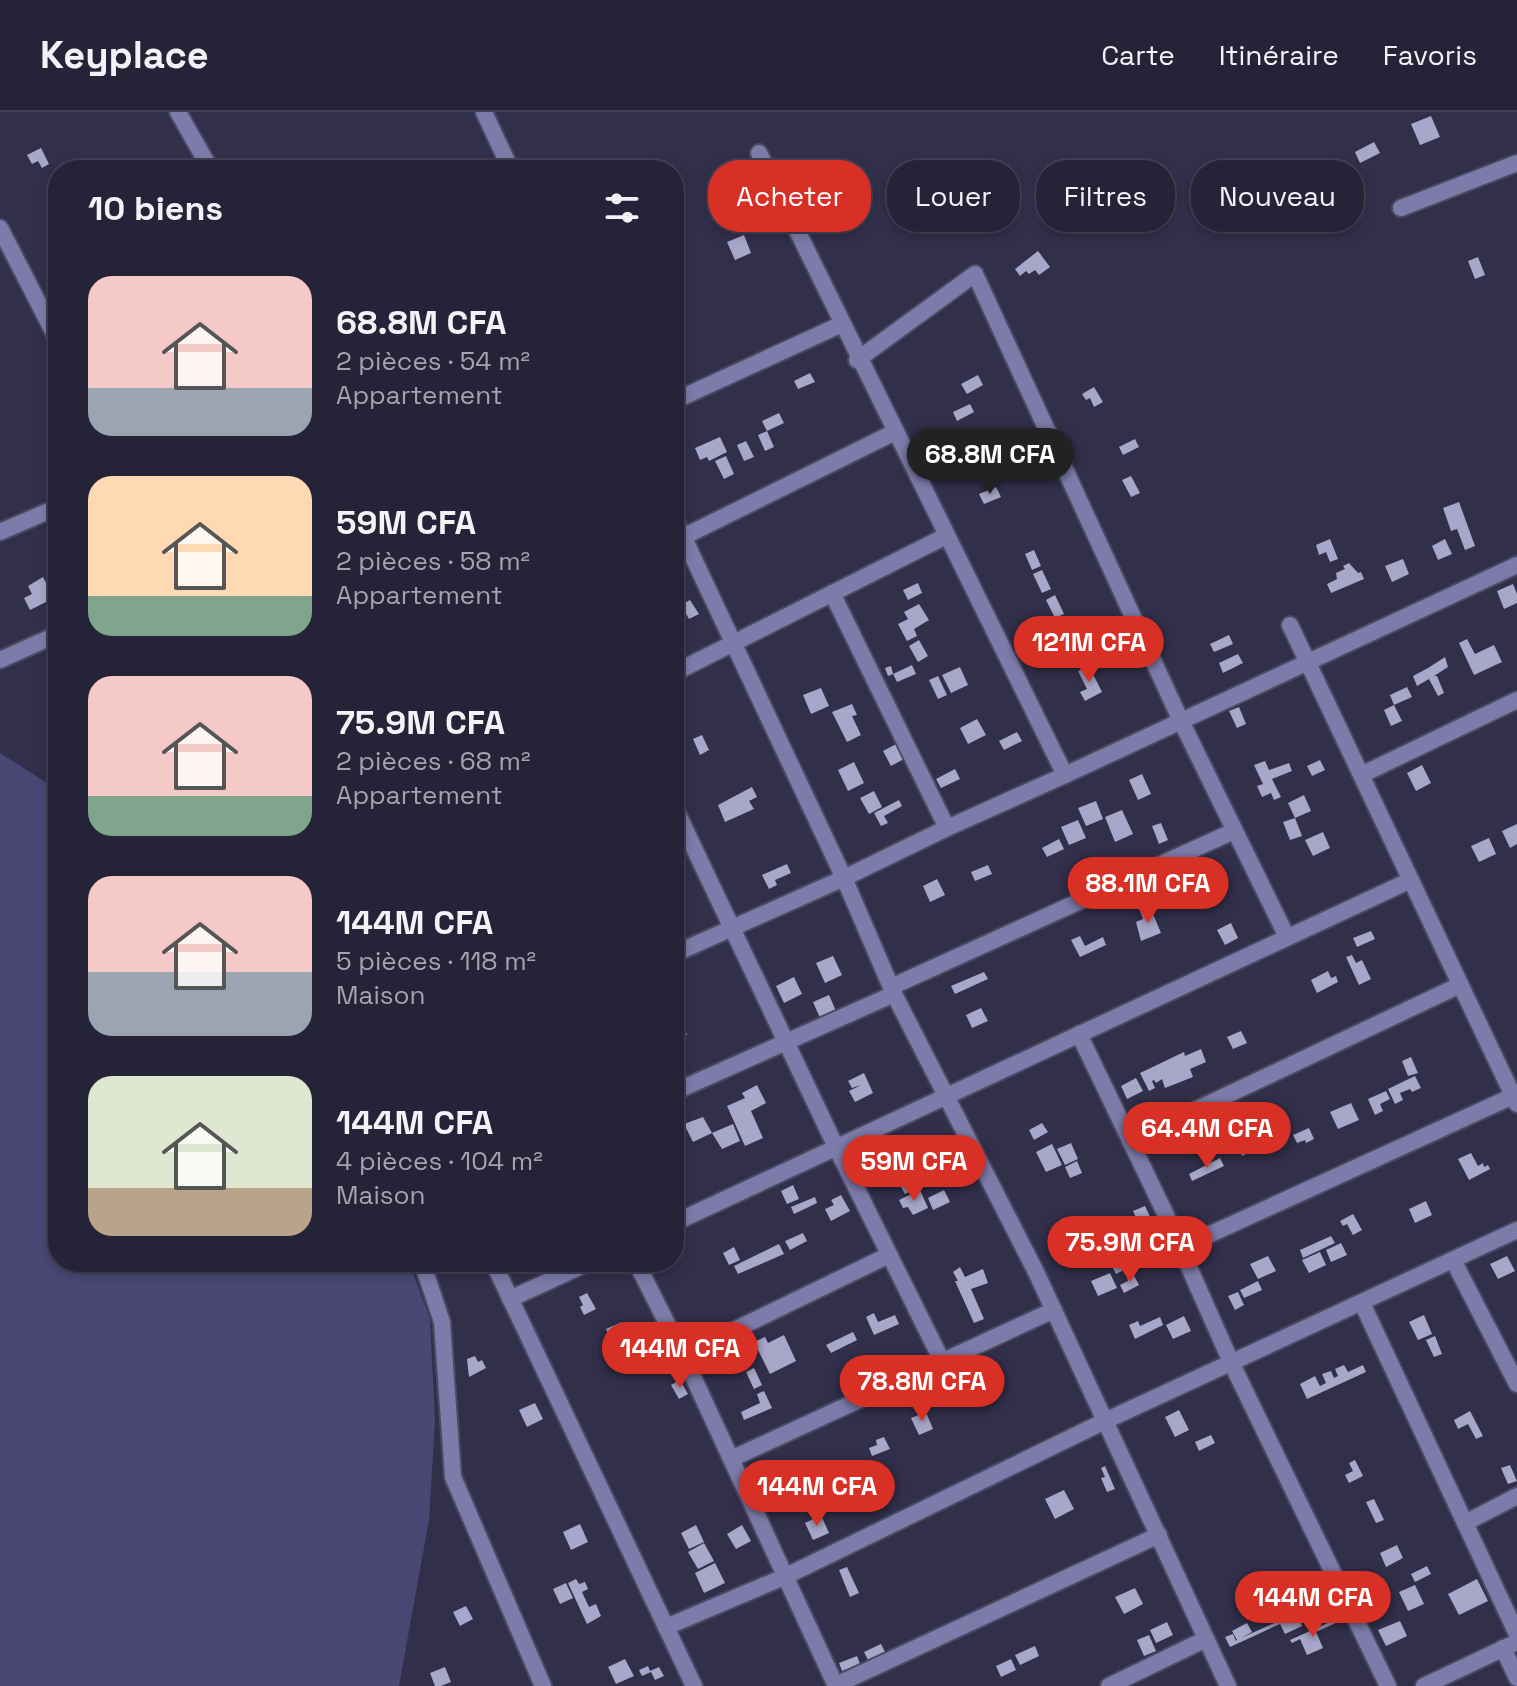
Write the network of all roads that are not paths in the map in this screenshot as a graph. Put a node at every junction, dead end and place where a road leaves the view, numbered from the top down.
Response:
1 (178, 112) edge
2 (484, 112) edge
3 (759, 153) dead end
4 (205, 160) edge
5 (506, 160) edge
6 (1517, 163) edge
7 (1401, 208) dead end
8 (0, 228) edge
9 (48, 322) edge
10 (842, 324) junction
11 (858, 359) junction
12 (684, 396) edge
13 (895, 432) junction
14 (48, 511) edge
15 (0, 532) edge
16 (946, 536) junction
17 (684, 537) edge
18 (684, 539) edge
19 (1517, 565) edge
20 (832, 593) junction
21 (1290, 625) dead end
22 (48, 638) edge
23 (734, 643) junction
24 (0, 660) edge
25 (1307, 662) junction
26 (684, 668) edge
27 (1517, 700) edge
28 (1181, 721) junction
29 (1065, 775) junction
30 (1361, 775) junction
31 (684, 828) edge
32 (947, 828) junction
33 (1234, 831) junction
34 (844, 878) junction
35 (1411, 880) junction
36 (731, 929) junction
37 (1287, 937) junction
38 (684, 950) edge
39 (1460, 985) junction
40 (892, 990) junction
41 (1079, 1034) junction
42 (786, 1042) junction
43 (684, 1088) edge
44 (946, 1096) junction
45 (1515, 1100) edge
46 (1130, 1141) junction
47 (836, 1147) junction
48 (684, 1218) edge
49 (1517, 1230) edge
50 (1180, 1248) junction
51 (889, 1255) junction
52 (1453, 1260) junction
53 (425, 1272) edge
54 (498, 1272) edge
55 (568, 1272) edge
56 (641, 1272) edge
57 (510, 1299) junction
58 (1362, 1303) junction
59 (1054, 1310) junction
60 (683, 1355) junction
61 (942, 1361) junction
62 (1231, 1362) junction
63 (1517, 1384) edge
64 (1105, 1421) junction
65 (731, 1459) junction
66 (1517, 1496) edge
67 (1465, 1523) junction
68 (1159, 1535) junction
69 (784, 1577) junction
70 (666, 1627) junction
71 (1517, 1634) edge
72 (1206, 1639) junction
73 (1510, 1645) edge
74 (1517, 1678) edge
75 (836, 1685) edge
76 (543, 1686) edge
77 (694, 1686) edge
78 (1109, 1686) edge
79 (1228, 1686) edge
80 (1388, 1686) edge
81 (1424, 1686) edge

1 - 4 street
2 - 5 street
3 - 10 street
6 - 7 street
8 - 9 street
10 - 11 street
10 - 12 street
11 - 13 street
11 - 28 street
13 - 16 street
13 - 17 street
14 - 15 street
16 - 20 street
16 - 29 street
18 - 23 street
19 - 25 street
20 - 23 street
20 - 32 street
21 - 25 street
22 - 24 street
23 - 26 street
23 - 34 street
25 - 28 street
25 - 30 street
27 - 30 street
28 - 29 street
28 - 33 street
29 - 32 street
30 - 35 street
31 - 36 street
32 - 34 street
33 - 37 street
33 - 40 street
34 - 36 street
34 - 40 street
35 - 37 street
35 - 39 street
36 - 38 street
36 - 42 street
37 - 41 street
39 - 45 street
39 - 46 street
40 - 42 street
40 - 44 street
41 - 44 street
41 - 46 street
42 - 43 street
42 - 47 street
44 - 47 street
44 - 59 street
45 - 50 street
46 - 50 street
47 - 48 street
47 - 51 street
49 - 52 street
50 - 62 street
51 - 60 street
51 - 61 street
52 - 58 street
52 - 63 street
53 - 76 street
54 - 57 street
55 - 57 street
56 - 60 street
57 - 70 street
58 - 62 street
58 - 67 street
59 - 61 street
59 - 64 street
60 - 65 street
61 - 65 street
62 - 64 street
62 - 80 street
64 - 68 street
64 - 69 street
65 - 69 street
66 - 67 street
67 - 71 street
68 - 72 street
68 - 75 street
69 - 70 street
69 - 75 street
70 - 77 street
72 - 78 street
72 - 79 street
73 - 74 street
73 - 81 street

